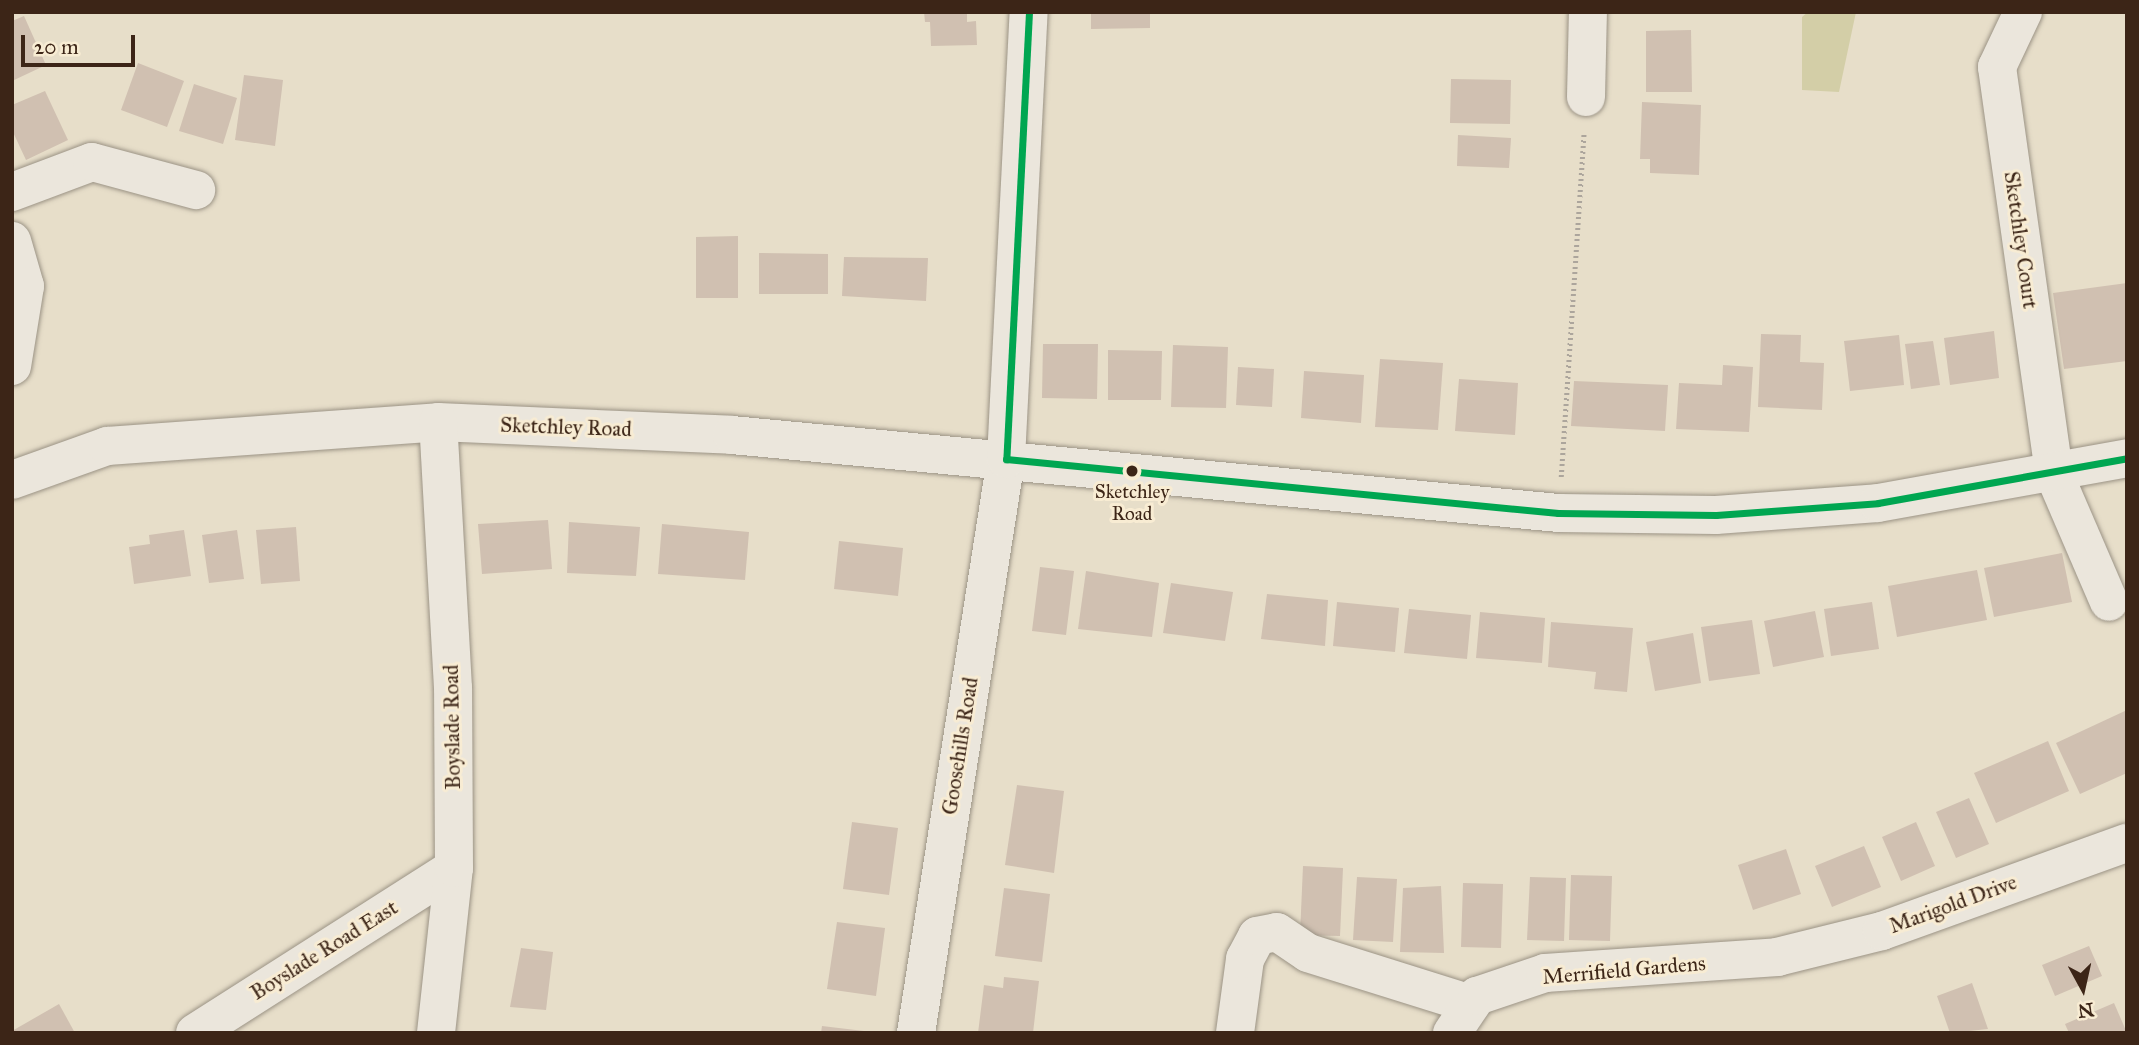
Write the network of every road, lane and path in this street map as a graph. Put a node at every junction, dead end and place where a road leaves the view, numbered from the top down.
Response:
1 (1029, 12) edge
2 (1588, 12) edge
3 (2023, 12) edge
4 (1586, 97) joint
5 (196, 190) dead end
6 (12, 191) edge
7 (12, 241) edge
8 (12, 366) edge
9 (438, 422) junction
10 (2127, 458) edge
11 (1006, 459) junction
12 (2054, 474) junction
13 (12, 480) edge
14 (1558, 513) junction
15 (2109, 603) dead end
16 (2123, 853) edge
17 (454, 868) junction
18 (1777, 957) joint
19 (1462, 1018) edge
20 (195, 1033) edge
21 (436, 1033) edge
22 (916, 1033) edge
23 (1235, 1033) edge

1 - 11 street, Goosehills Road
2 - 4 street
3 - 12 street, Sketchley Court
4 - 14 path
5 - 6 street
7 - 8 street
9 - 11 street, Sketchley Road
9 - 13 street, Sketchley Road
9 - 17 street, Boyslade Road
10 - 12 street, Sketchley Road
11 - 14 street, Sketchley Road
11 - 22 street, Goosehills Road
12 - 14 street, Sketchley Road
12 - 15 street, Sketchley Court
16 - 18 street, Marigold Drive
17 - 20 street, Boyslade Road East
17 - 21 street, Boyslade Road
18 - 19 street, Merrifield Gardens
19 - 23 street

